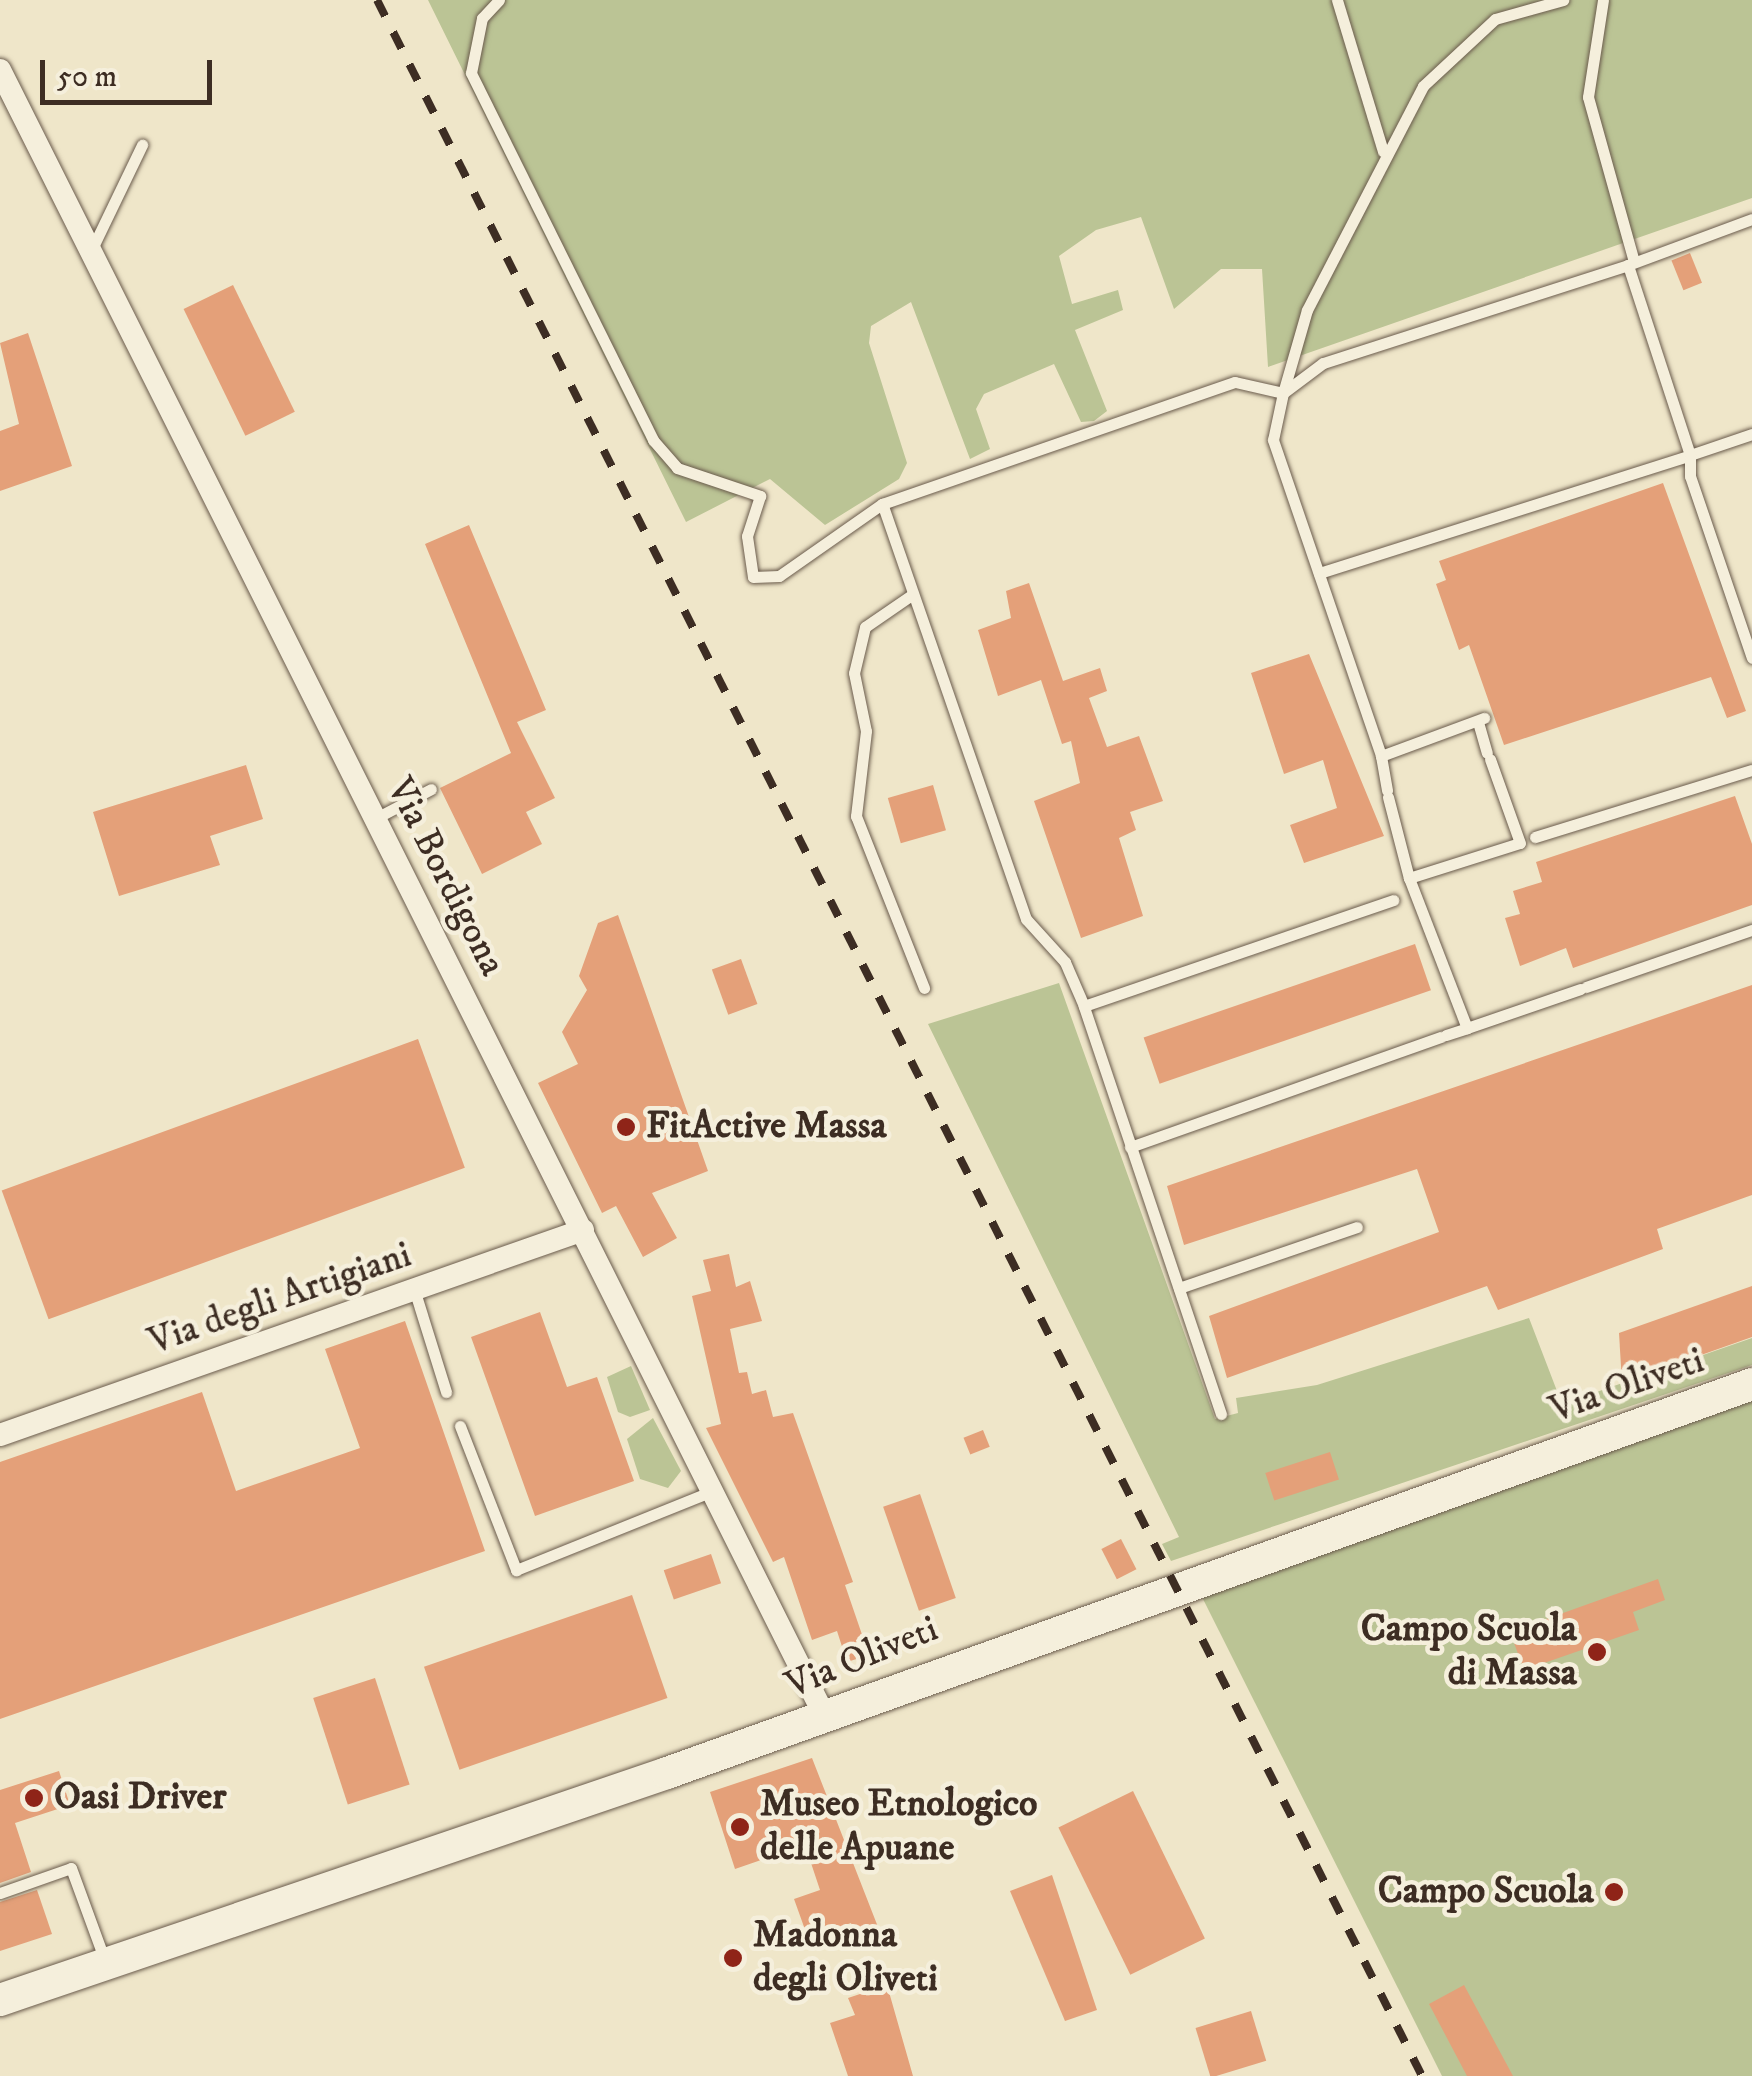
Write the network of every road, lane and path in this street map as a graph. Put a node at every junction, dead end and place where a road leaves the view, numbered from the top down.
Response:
1 (499, 0) edge
2 (1337, 0) edge
3 (1563, 0) edge
4 (1603, 0) edge
5 (0, 70) edge
6 (142, 145) dead end
7 (1382, 151) junction
8 (1752, 219) edge
9 (91, 251) junction
10 (1631, 263) junction
11 (1283, 393) junction
12 (1752, 434) edge
13 (1690, 455) junction
14 (882, 504) junction
15 (1319, 573) junction
16 (913, 594) junction
17 (1752, 658) edge
18 (1381, 756) junction
19 (1752, 770) edge
20 (431, 789) dead end
21 (376, 818) junction
22 (1528, 840) junction
23 (1408, 878) junction
24 (1414, 893) junction
25 (1752, 930) edge
26 (924, 988) dead end
27 (1084, 1006) junction
28 (1467, 1028) junction
29 (1130, 1147) junction
30 (1357, 1226) dead end
31 (583, 1230) junction
32 (1179, 1288) junction
33 (414, 1289) junction
34 (1752, 1384) edge
35 (446, 1392) dead end
36 (1222, 1414) dead end
37 (460, 1426) dead end
38 (0, 1435) edge
39 (716, 1490) junction
40 (824, 1717) junction
41 (0, 1893) edge
42 (106, 1964) junction
43 (0, 2000) edge

1 - 14 lane
2 - 7 lane
3 - 7 lane
4 - 10 lane
5 - 9 street, Via Bordigona
6 - 9 lane
7 - 11 lane
8 - 10 lane
9 - 21 street, Via Bordigona
10 - 11 lane
10 - 13 lane
11 - 14 lane
11 - 15 lane
12 - 13 lane
13 - 15 lane
13 - 17 lane
14 - 16 lane
15 - 18 lane
16 - 26 lane
16 - 27 lane
18 - 22 lane
18 - 23 lane
19 - 22 lane
20 - 21 lane
21 - 31 street, Via Bordigona
22 - 23 lane
23 - 24 lane
24 - 27 lane
24 - 28 lane
25 - 28 lane
27 - 29 lane
28 - 29 lane
29 - 32 lane
30 - 32 lane
31 - 33 street, Via degli Artigiani
31 - 39 street, Via Bordigona
32 - 36 lane
33 - 35 lane
33 - 38 street, Via degli Artigiani
34 - 40 main road, Via Oliveti
37 - 39 lane
39 - 40 street, Via Bordigona
40 - 42 main road, Via Oliveti
41 - 42 lane
42 - 43 main road, Via Oliveti

